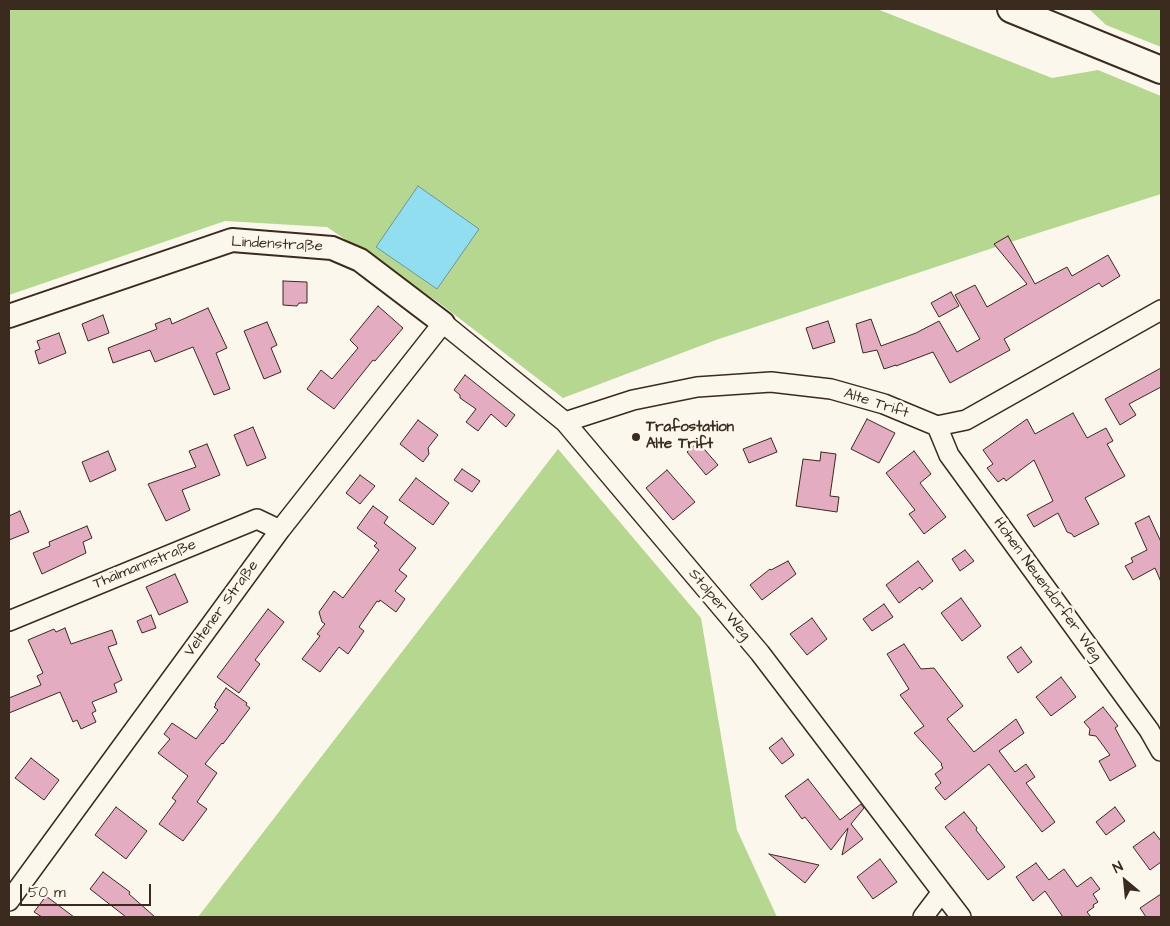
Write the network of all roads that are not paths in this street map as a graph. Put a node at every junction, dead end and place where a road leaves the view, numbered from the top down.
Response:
1 (1011, 9) edge
2 (1161, 70) edge
3 (1161, 310) edge
4 (9, 316) edge
5 (443, 323) junction
6 (565, 422) junction
7 (937, 426) junction
8 (280, 530) junction
9 (9, 621) edge
10 (1155, 724) edge
11 (1161, 752) edge
12 (942, 892) junction
13 (9, 902) edge
14 (923, 917) edge
15 (961, 917) edge

1 - 2 main road
3 - 7 street
4 - 5 street, Lindenstraße
5 - 6 street, Stolper Weg
5 - 8 street, Veltener Straße
6 - 7 street, Alte Trift
6 - 12 street, Stolper Weg
7 - 10 street, Hohen Neuendorfer Weg
8 - 9 street, Thälmannstraße
8 - 13 street, Veltener Straße
10 - 11 street, Hohen Neuendorfer Weg
12 - 14 street
12 - 15 street, Stolper Weg

